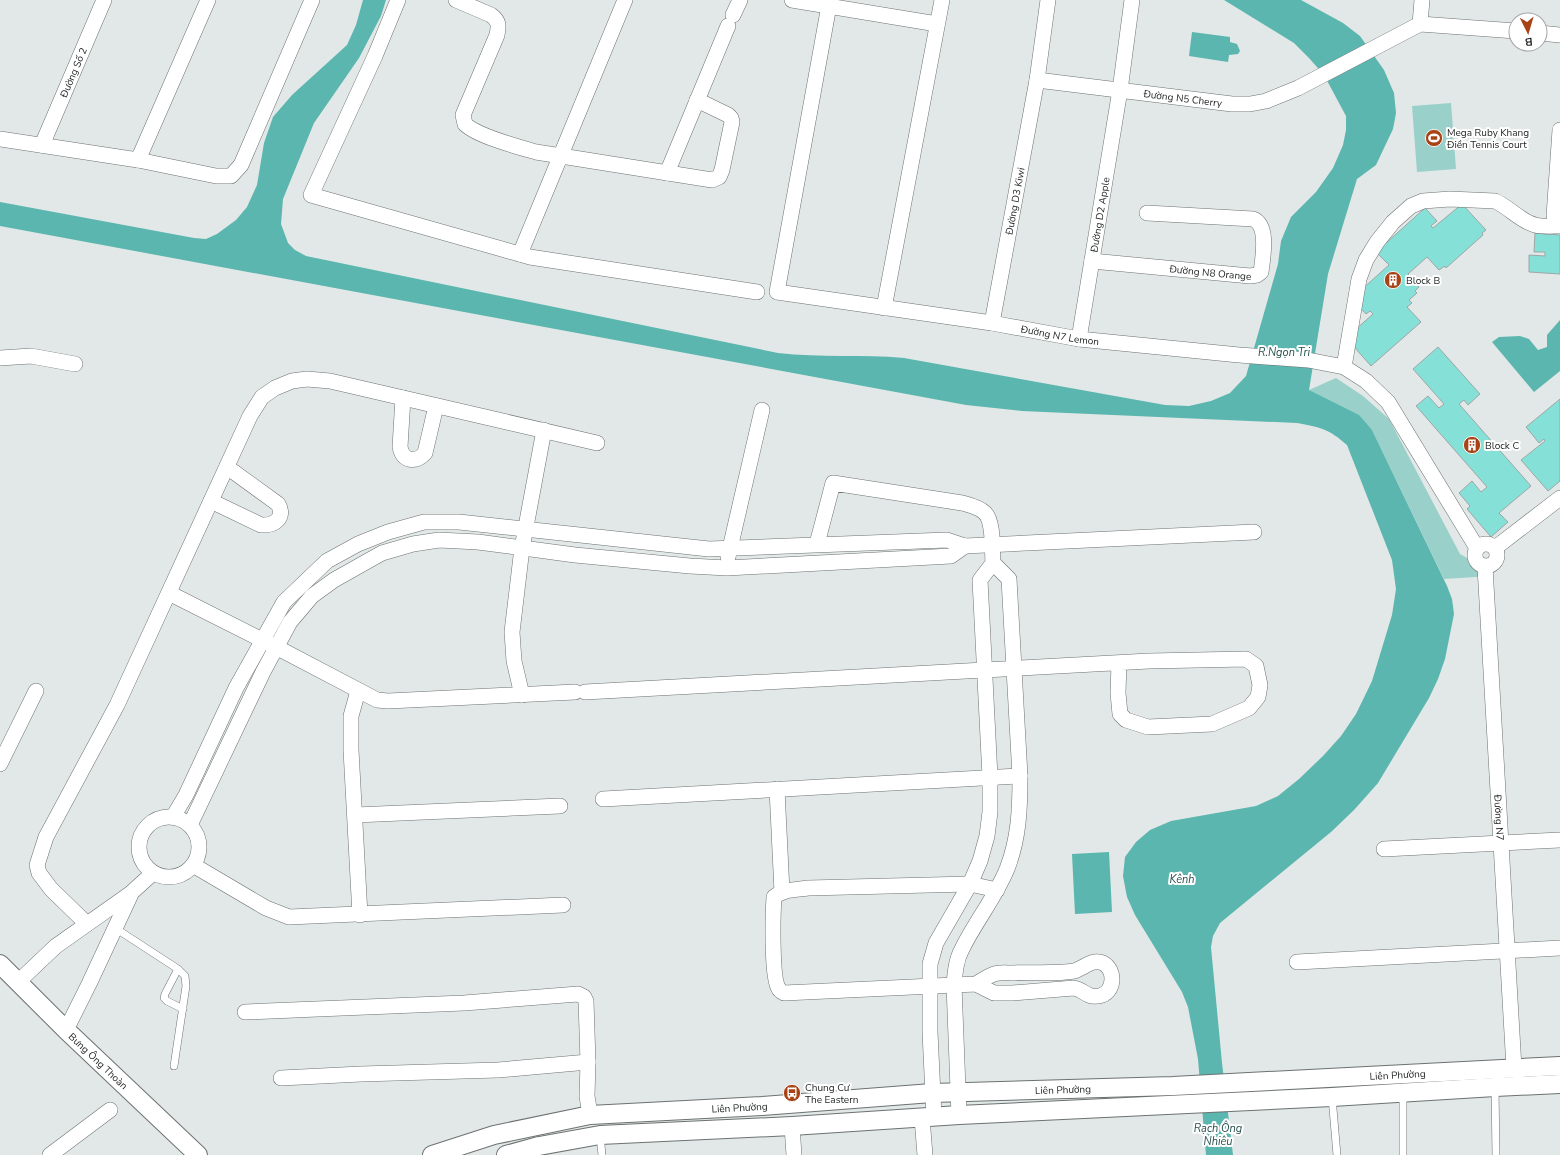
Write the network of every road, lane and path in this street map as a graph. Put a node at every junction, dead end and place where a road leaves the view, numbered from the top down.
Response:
1 (104, 0) edge
2 (208, 0) edge
3 (312, 0) edge
4 (398, 0) edge
5 (456, 0) edge
6 (625, 0) edge
7 (740, 0) edge
8 (792, 0) edge
9 (942, 0) edge
10 (1048, 0) edge
11 (1132, 0) edge
12 (1422, 0) edge
13 (829, 4) edge
14 (936, 24) junction
15 (1420, 24) junction
16 (1508, 30) edge
17 (1548, 33) edge
18 (1560, 34) edge
19 (1037, 80) junction
20 (1120, 90) junction
21 (697, 100) junction
22 (1560, 130) edge
23 (0, 139) edge
24 (42, 145) junction
25 (560, 156) junction
26 (138, 160) junction
27 (667, 173) junction
28 (1147, 213) dead end
29 (1557, 221) edge
30 (520, 254) junction
31 (1092, 261) junction
32 (757, 292) dead end
33 (884, 308) junction
34 (992, 323) junction
35 (1079, 339) junction
36 (0, 358) edge
37 (75, 364) dead end
38 (1344, 367) junction
39 (402, 398) junction
40 (436, 406) junction
41 (762, 410) dead end
42 (544, 430) junction
43 (597, 443) dead end
44 (227, 467) junction
45 (1560, 498) edge
46 (211, 502) junction
47 (526, 529) junction
48 (1254, 532) dead end
49 (816, 544) junction
50 (992, 544) junction
51 (965, 546) junction
52 (522, 548) junction
53 (729, 548) junction
54 (1478, 548) junction
55 (1495, 548) junction
56 (993, 563) junction
57 (1485, 567) junction
58 (727, 568) junction
59 (169, 594) junction
60 (262, 640) junction
61 (276, 647) junction
62 (1119, 663) junction
63 (1014, 669) junction
64 (984, 670) junction
65 (36, 691) dead end
66 (358, 692) junction
67 (522, 695) junction
68 (0, 764) edge
69 (1020, 776) junction
70 (990, 777) junction
71 (777, 789) junction
72 (603, 799) dead end
73 (560, 806) dead end
74 (354, 815) junction
75 (172, 817) junction
76 (190, 825) junction
77 (1560, 840) edge
78 (1501, 842) junction
79 (1384, 849) dead end
80 (193, 865) junction
81 (152, 873) junction
82 (970, 884) junction
83 (997, 890) junction
84 (782, 892) junction
85 (131, 893) junction
86 (563, 905) dead end
87 (360, 915) junction
88 (87, 924) junction
89 (115, 928) junction
90 (1560, 948) edge
91 (1507, 951) junction
92 (1297, 962) dead end
93 (0, 964) edge
94 (178, 969) junction
95 (18, 982) junction
96 (976, 984) junction
97 (954, 985) junction
98 (929, 987) junction
99 (182, 1009) junction
100 (245, 1012) dead end
101 (66, 1030) junction
102 (588, 1062) junction
103 (174, 1066) dead end
104 (1560, 1066) edge
105 (1514, 1068) junction
106 (281, 1078) dead end
107 (1560, 1084) edge
108 (1495, 1086) junction
109 (958, 1092) junction
110 (932, 1093) junction
111 (1402, 1093) junction
112 (1332, 1097) junction
113 (110, 1110) dead end
114 (590, 1115) junction
115 (959, 1116) junction
116 (928, 1118) junction
117 (792, 1126) junction
118 (600, 1135) junction
119 (443, 1153) edge
120 (50, 1155) edge
121 (198, 1155) edge
122 (506, 1155) edge
123 (602, 1155) edge
124 (794, 1155) edge
125 (925, 1155) edge
126 (1337, 1155) edge
127 (1403, 1155) edge
128 (1496, 1155) edge

1 - 24 street, Đường Số 2
2 - 26 street
3 - 26 street
4 - 30 street
5 - 25 street
6 - 25 street
7 - 21 street
8 - 13 street
9 - 14 street
10 - 19 street, Đường D3 Kiwi
11 - 20 street, Đường D2 Apple
12 - 15 street
13 - 14 street
13 - 33 street, Đường N7 Lemon
14 - 33 street
15 - 16 street
15 - 20 street, Đường N5 Cherry
17 - 18 street
19 - 20 street, Đường N5 Cherry
19 - 34 street, Đường D3 Kiwi
20 - 31 street, Đường D2 Apple
21 - 27 street
21 - 27 street
22 - 29 street
23 - 24 street
24 - 26 street
25 - 27 street
25 - 30 street
28 - 31 street, Đường N8 Orange
29 - 38 street
30 - 32 street
31 - 35 street, Đường D2 Apple
33 - 34 street, Đường N7 Lemon
34 - 35 street, Đường N7 Lemon
35 - 38 street, Đường N7 Lemon
36 - 37 street
38 - 54 street
39 - 40 street
39 - 40 street
39 - 44 street
40 - 42 street
41 - 53 street
42 - 43 street
42 - 47 street
44 - 46 street
44 - 46 street
45 - 55 street
46 - 59 street
47 - 52 street
47 - 53 street
47 - 60 street
48 - 50 street
49 - 50 street
49 - 51 street
49 - 53 street
50 - 51 street
50 - 56 street
51 - 58 street
52 - 58 street
52 - 61 street
52 - 67 street
53 - 58 street
54 - 55 street
54 - 57 street
55 - 57 street
56 - 63 street
56 - 64 street
57 - 78 street, Đường N7
59 - 60 street
59 - 88 street
60 - 61 street
60 - 75 street
61 - 66 street
61 - 76 street
62 - 62 street
62 - 63 street
63 - 64 street
63 - 69 street
64 - 67 street
64 - 70 street
65 - 68 street
66 - 67 street
66 - 74 street
69 - 70 street
69 - 83 street
70 - 71 street
70 - 82 street
71 - 72 street
71 - 84 street
73 - 74 street
74 - 87 street
75 - 76 street
75 - 81 street
76 - 80 street
77 - 78 street
78 - 79 street
78 - 91 street, Đường N7
80 - 81 street
80 - 87 street
81 - 85 street
82 - 83 street
82 - 84 street
82 - 98 street
83 - 97 street
84 - 98 street
85 - 88 street
85 - 89 street
86 - 87 street
88 - 95 street
89 - 94 lane
89 - 101 street
90 - 91 street
91 - 92 street
91 - 105 street, Đường N7
93 - 95 street, Bưng Ông Thoàn
94 - 99 lane
94 - 99 lane
95 - 101 street, Bưng Ông Thoàn
96 - 96 street
96 - 97 street
97 - 98 street
97 - 109 street
98 - 110 street
99 - 103 lane
100 - 102 street
101 - 121 street, Bưng Ông Thoàn
102 - 106 street
102 - 114 street
104 - 105 street, Liên Phường
105 - 109 street, Liên Phường
107 - 108 street, Liên Phường
108 - 111 street, Liên Phường
108 - 128 lane
109 - 110 street, Liên Phường
109 - 115 street
110 - 114 street, Liên Phường
110 - 116 street
111 - 112 street, Liên Phường
111 - 127 lane
112 - 115 street, Liên Phường
112 - 126 lane
113 - 120 street
114 - 119 street, Liên Phường
115 - 116 street
116 - 117 street
116 - 125 street
117 - 118 street
117 - 124 street
118 - 122 street
118 - 123 lane

